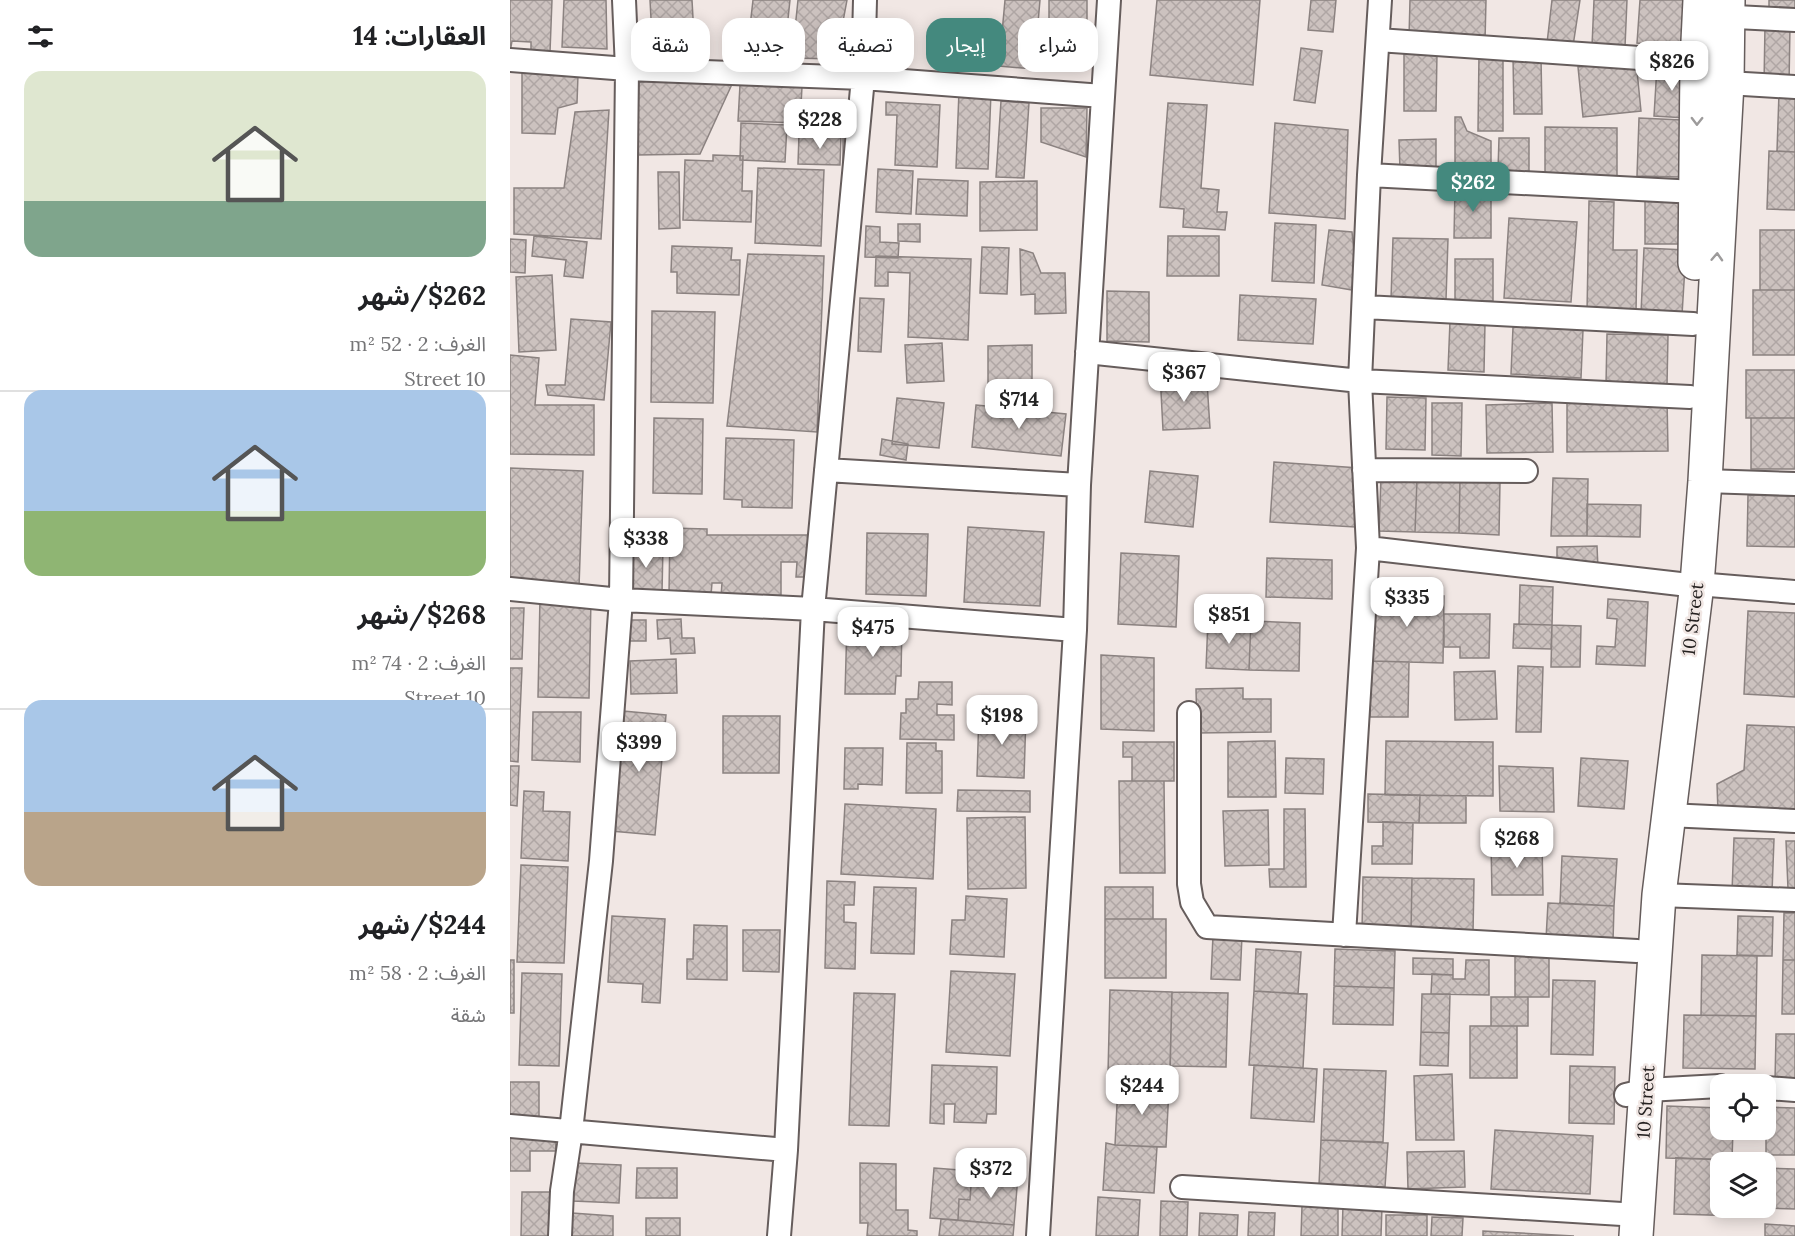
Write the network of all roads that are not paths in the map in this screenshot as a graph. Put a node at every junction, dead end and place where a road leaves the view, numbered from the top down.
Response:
1 (624, 0) edge
2 (865, 0) edge
3 (1109, 0) edge
4 (1380, 0) edge
5 (1714, 8) edge
6 (1795, 21) edge
7 (1378, 40) junction
8 (510, 60) edge
9 (1697, 62) junction
10 (627, 69) junction
11 (863, 78) junction
12 (1727, 83) junction
13 (1795, 87) edge
14 (1103, 96) junction
15 (1369, 175) junction
16 (1696, 192) junction
17 (1364, 307) junction
18 (1693, 324) junction
19 (1087, 352) junction
20 (1360, 381) junction
21 (1690, 397) junction
22 (826, 470) junction
23 (1364, 470) junction
24 (1526, 471) dead end
25 (1705, 481) junction
26 (1795, 484) edge
27 (1079, 485) junction
28 (1368, 548) junction
29 (1689, 584) junction
30 (510, 589) edge
31 (1795, 592) edge
32 (621, 600) junction
33 (813, 609) junction
34 (1075, 630) junction
35 (1189, 713) dead end
36 (1668, 815) junction
37 (1795, 821) edge
38 (1659, 895) junction
39 (1795, 900) edge
40 (1344, 934) junction
41 (1637, 951) junction
42 (1710, 1087) edge
43 (1776, 1089) edge
44 (1795, 1090) edge
45 (1636, 1092) junction
46 (510, 1126) edge
47 (571, 1131) junction
48 (786, 1150) junction
49 (1182, 1187) dead end
50 (1627, 1229) edge
51 (560, 1236) edge
52 (779, 1236) edge
53 (1038, 1236) edge

1 - 10 street
2 - 11 street
3 - 14 street
4 - 7 street
5 - 6 street
5 - 9 main road, 10 Street
5 - 12 main road, 10 Street
7 - 9 street
7 - 15 street
8 - 10 street
9 -> 16 main road, 10 Street
10 - 11 street
10 - 32 street
11 - 14 street
11 - 22 street
12 - 13 street
25 -> 12 main road, 10 Street
14 - 19 street
15 - 16 street
15 - 17 street
16 - 18 main road, 10 Street
17 - 18 street
17 - 20 street
18 - 21 main road, 10 Street
19 - 20 street
19 - 27 street
20 - 21 street
20 - 23 street
21 - 29 main road, 10 Street
22 - 27 street
22 - 33 street
23 - 24 street
23 - 28 street
25 - 26 street
25 - 29 main road, 10 Street
27 - 34 street
28 - 29 street
28 - 40 street
29 - 31 street
29 - 36 main road, 10 Street
29 - 41 main road, 10 Street
30 - 32 street
32 - 33 street
32 - 47 street
33 - 34 street
33 - 48 street
34 - 53 street
35 - 40 street
36 - 37 street
36 - 38 main road, 10 Street
38 - 39 street
38 - 45 main road, 10 Street
40 - 41 street
41 - 45 main road, 10 Street
42 - 45 street
43 - 44 street
45 - 50 main road, 10 Street
46 - 47 street
47 - 48 street
47 - 51 street
48 - 52 street
49 - 50 street

